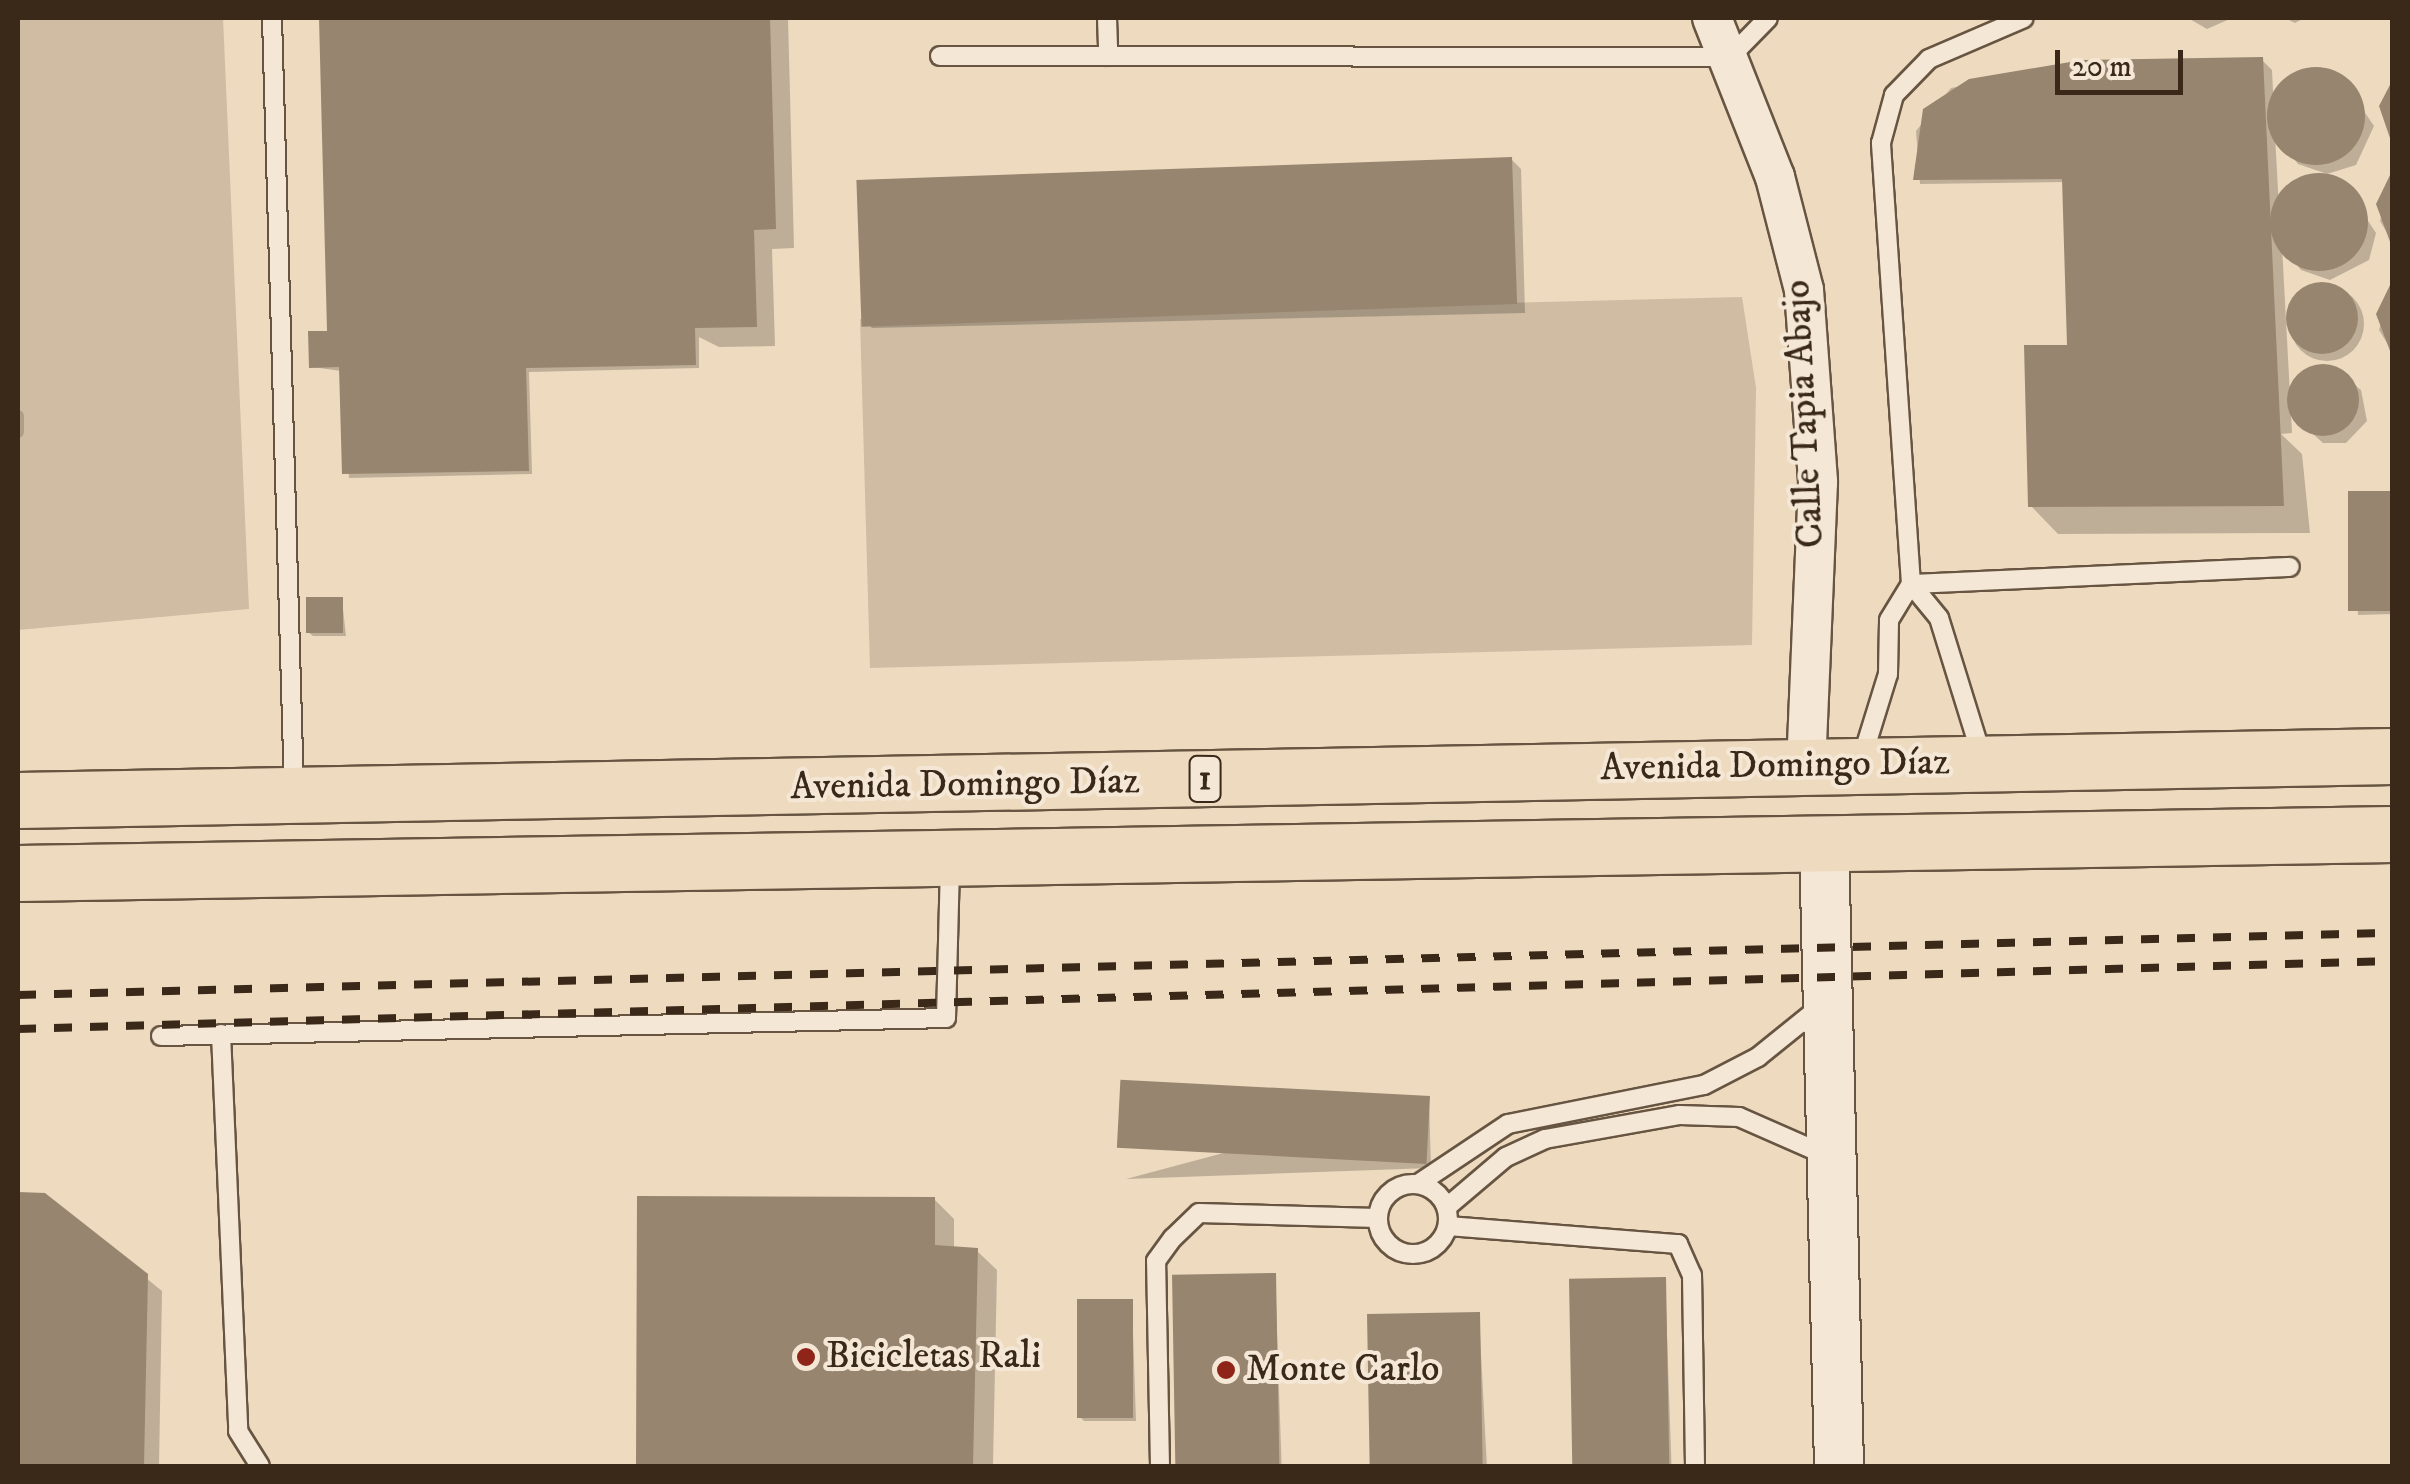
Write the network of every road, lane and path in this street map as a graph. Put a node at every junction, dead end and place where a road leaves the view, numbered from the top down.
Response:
1 (272, 18) edge
2 (1106, 18) edge
3 (1712, 18) edge
4 (1768, 18) edge
5 (2024, 18) edge
6 (940, 56) dead end
7 (1108, 56) junction
8 (1730, 57) junction
9 (2290, 567) dead end
10 (1911, 584) junction
11 (2392, 756) edge
12 (1984, 762) junction
13 (1860, 763) junction
14 (1806, 764) junction
15 (18, 800) edge
16 (295, 800) junction
17 (2392, 834) edge
18 (1824, 844) junction
19 (950, 861) junction
20 (18, 873) edge
21 (1828, 1000) junction
22 (221, 1034) junction
23 (162, 1036) dead end
24 (1830, 1156) junction
25 (1418, 1184) junction
26 (1448, 1216) junction
27 (1377, 1218) junction
28 (260, 1466) edge
29 (1160, 1466) edge
30 (1695, 1466) edge
31 (1839, 1466) edge

1 - 16 lane
2 - 7 lane
3 - 8 street, Calle Tapia Abajo
4 - 8 lane
5 - 10 lane
6 - 7 lane
7 - 8 lane
8 - 14 street, Calle Tapia Abajo
9 - 10 lane
10 - 12 lane
10 - 13 lane
11 - 12 main road, Avenida Domingo Díaz / 1
12 - 13 main road, Avenida Domingo Díaz / 1
13 - 14 main road, Avenida Domingo Díaz / 1
14 - 16 main road, Avenida Domingo Díaz / 1
15 - 16 main road, Avenida Domingo Díaz / 1
17 - 18 main road, Avenida Domingo Díaz / 1
18 - 19 main road, Avenida Domingo Díaz / 1
18 - 21 street
19 - 20 main road, Avenida Domingo Díaz / 1
19 - 22 lane
21 - 24 street
21 - 25 lane
22 - 23 lane
22 - 28 lane
24 - 26 lane
24 - 31 street
25 - 26 lane
25 - 27 lane
26 - 27 lane
26 - 30 lane
27 - 29 lane

